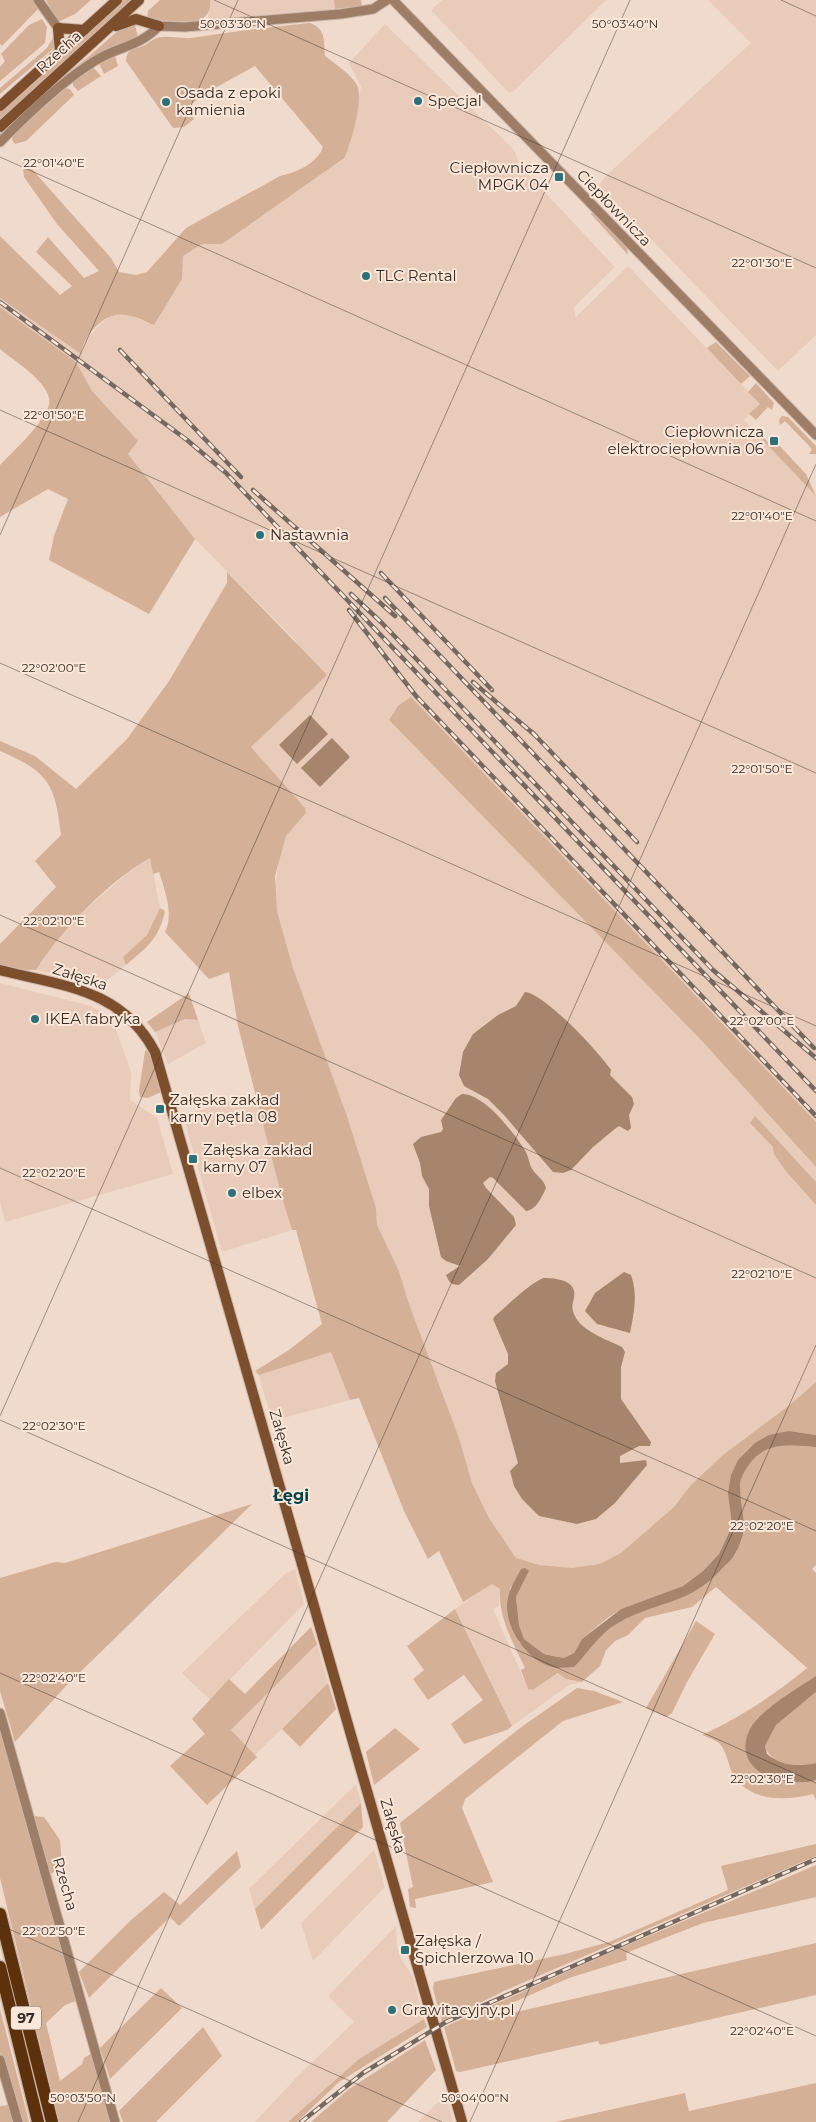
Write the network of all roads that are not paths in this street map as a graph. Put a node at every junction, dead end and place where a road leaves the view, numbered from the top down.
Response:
1 (38, 0) edge
2 (117, 0) edge
3 (139, 0) edge
4 (387, 0) edge
5 (392, 0) edge
6 (159, 26) junction
7 (58, 28) junction
8 (84, 30) junction
9 (104, 32) junction
10 (60, 51) junction
11 (0, 106) edge
12 (0, 127) edge
13 (0, 142) edge
14 (816, 435) edge
15 (0, 970) edge
16 (0, 1713) edge
17 (0, 1914) edge
18 (0, 1968) edge
19 (0, 2060) edge
20 (18, 2122) edge
21 (38, 2122) edge
22 (52, 2122) edge
23 (115, 2122) edge
24 (462, 2122) edge

1 - 7 street
2 - 8 street, Rzecha
3 - 9 street, Rzecha
4 - 6 street
5 - 14 street, Ciepłownicza
6 - 9 street
6 - 13 street
7 - 8 street
7 - 10 street
8 - 10 street, Rzecha
9 - 12 street, Rzecha
10 - 11 street, Rzecha
15 - 24 street, Załęska
16 - 23 street, Rzecha
17 - 22 main road, 97
18 - 21 main road, 97
19 - 20 street

